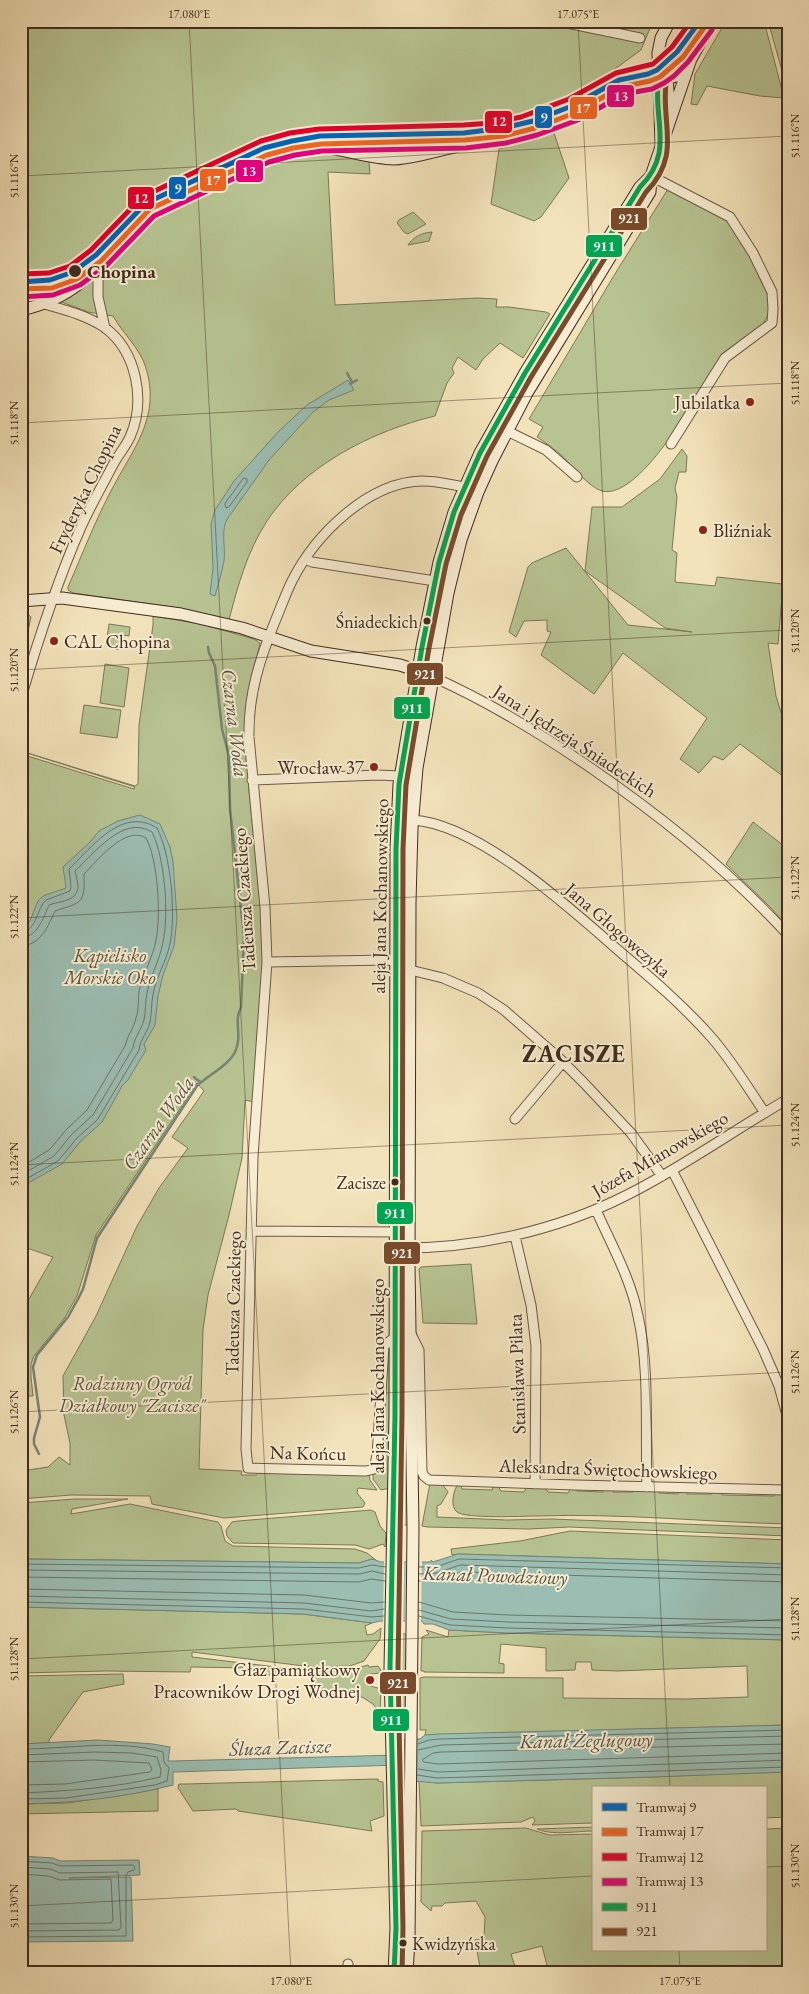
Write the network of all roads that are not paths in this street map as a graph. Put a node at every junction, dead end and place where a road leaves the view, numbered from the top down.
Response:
1 (557, 21) edge
2 (712, 21) edge
3 (669, 22) edge
4 (640, 38) dead end
5 (686, 73) junction
6 (663, 80) junction
7 (670, 124) junction
8 (661, 148) junction
9 (651, 176) junction
10 (98, 266) junction
11 (44, 304) junction
12 (21, 310) edge
13 (105, 328) junction
14 (507, 431) junction
15 (671, 444) dead end
16 (577, 477) dead end
17 (464, 487) junction
18 (478, 492) junction
19 (305, 559) junction
20 (434, 582) junction
21 (53, 598) junction
22 (21, 601) edge
23 (268, 638) junction
24 (418, 670) junction
25 (433, 677) junction
26 (21, 698) edge
27 (400, 776) junction
28 (252, 780) junction
29 (412, 820) junction
30 (788, 935) edge
31 (267, 962) junction
32 (396, 962) junction
33 (410, 970) junction
34 (563, 1062) junction
35 (788, 1099) edge
36 (764, 1113) junction
37 (515, 1119) dead end
38 (672, 1170) junction
39 (662, 1176) junction
40 (596, 1210) junction
41 (251, 1231) junction
42 (396, 1232) junction
43 (515, 1236) junction
44 (396, 1248) junction
45 (409, 1248) junction
46 (410, 1331) junction
47 (395, 1337) junction
48 (788, 1419) edge
49 (248, 1468) joint
50 (429, 1479) joint
51 (535, 1484) junction
52 (646, 1487) junction
53 (788, 1490) edge
54 (394, 1973) edge
55 (406, 1973) edge

1 - 4 street
2 - 5 main road, aleja Jana Kochanowskiego
3 - 6 main road, aleja Jana Kochanowskiego
5 - 6 main road
5 - 7 main road, aleja Jana Kochanowskiego
6 - 7 main road
6 - 8 main road, aleja Jana Kochanowskiego
6 - 10 main road
7 - 8 main road, aleja Jana Kochanowskiego
8 - 9 main road, aleja Jana Kochanowskiego
9 - 14 main road, aleja Jana Kochanowskiego
9 - 15 street
9 - 17 main road, aleja Jana Kochanowskiego
10 - 11 main road
10 - 13 street, Fryderyka Chopina
11 - 12 main road
11 - 13 street, Fryderyka Chopina
13 - 21 street, Fryderyka Chopina
14 - 16 street
14 - 18 main road, aleja Jana Kochanowskiego
17 - 18 main road
17 - 19 street, Tadeusza Czackiego
17 - 20 main road, aleja Jana Kochanowskiego
18 - 25 main road, aleja Jana Kochanowskiego
19 - 20 street
19 - 23 street, Tadeusza Czackiego
20 - 24 main road, aleja Jana Kochanowskiego
21 - 22 main road
21 - 23 main road, Jana i Jędrzeja Śniadeckich
21 - 26 street, Fryderyka Chopina
23 - 24 main road, Jana i Jędrzeja Śniadeckich
23 - 28 street, Tadeusza Czackiego
24 - 25 main road, Jana i Jędrzeja Śniadeckich
24 - 27 main road, aleja Jana Kochanowskiego
25 - 29 main road, aleja Jana Kochanowskiego
25 - 30 street, Jana i Jędrzeja Śniadeckich
27 - 28 street
27 - 32 main road, aleja Jana Kochanowskiego
28 - 31 street, Tadeusza Czackiego
29 - 33 main road, aleja Jana Kochanowskiego
29 - 36 street, Jana Głogowczyka
31 - 32 street
31 - 41 street, Tadeusza Czackiego
32 - 33 street
32 - 42 main road, aleja Jana Kochanowskiego
33 - 34 street
33 - 45 main road, aleja Jana Kochanowskiego
34 - 37 street
34 - 39 street
35 - 36 street, Józefa Mianowskiego
36 - 38 street, Józefa Mianowskiego
38 - 39 street, Józefa Mianowskiego
38 - 48 street
39 - 40 street, Józefa Mianowskiego
40 - 43 street, Józefa Mianowskiego
40 - 52 street
41 - 42 street
41 - 49 street, Tadeusza Czackiego
42 - 44 main road, aleja Jana Kochanowskiego
43 - 45 street, Józefa Mianowskiego
43 - 51 street, Stanisława Pilata
44 - 45 street, Józefa Mianowskiego
44 - 47 main road, aleja Jana Kochanowskiego
45 - 46 main road, aleja Jana Kochanowskiego
46 - 50 street, aleja Jana Kochanowskiego
46 - 55 main road, aleja Jana Kochanowskiego
47 - 49 street, Na Końcu
47 - 54 main road, aleja Jana Kochanowskiego
50 - 51 street, Aleksandra Świętochowskiego
51 - 52 street, Aleksandra Świętochowskiego
52 - 53 street, Aleksandra Świętochowskiego

